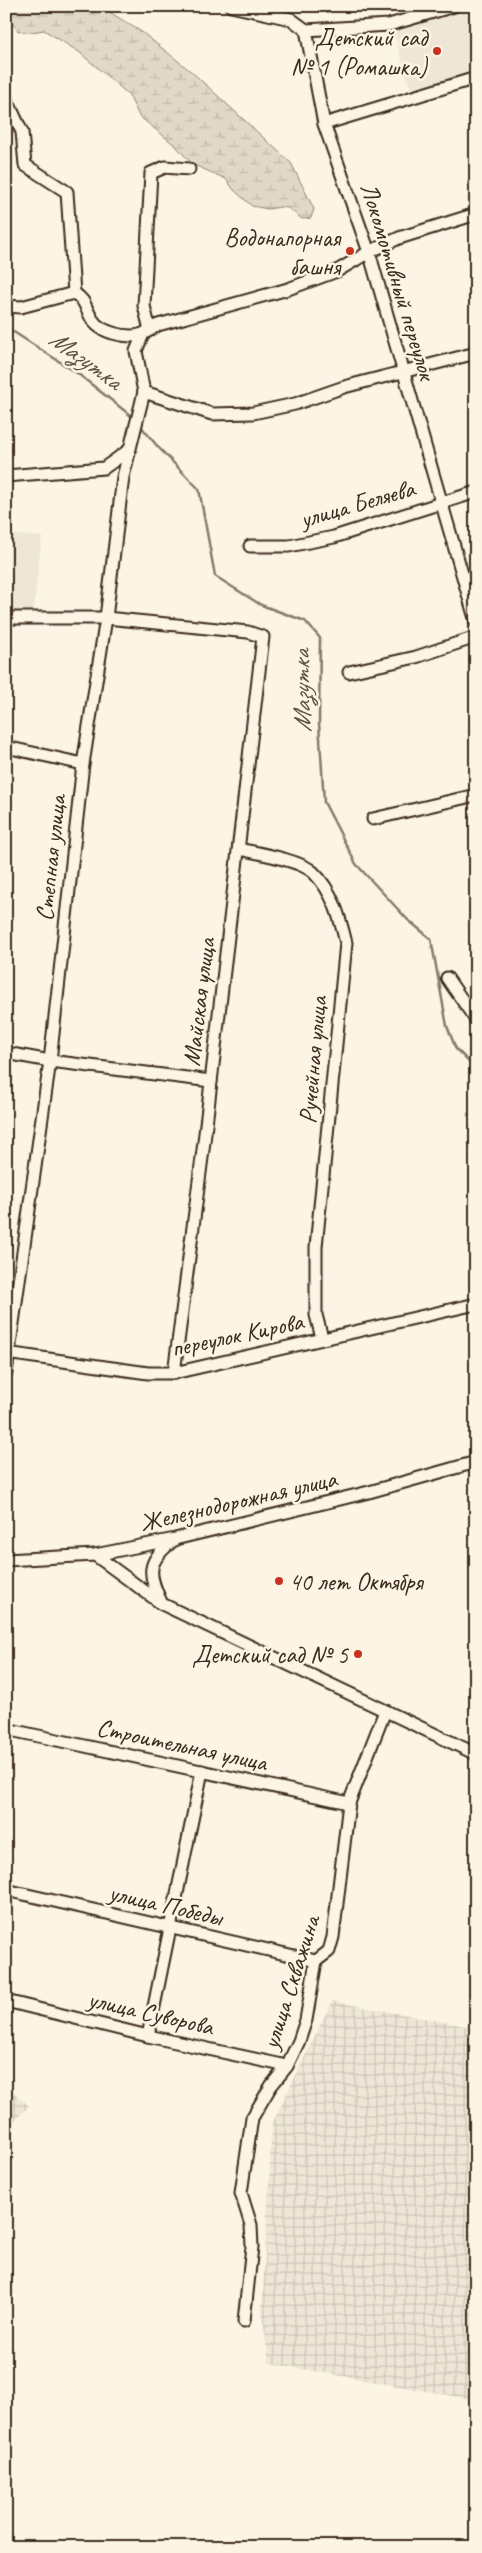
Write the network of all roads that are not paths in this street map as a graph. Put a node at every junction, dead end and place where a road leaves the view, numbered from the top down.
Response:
1 (231, 6) edge
2 (454, 6) edge
3 (306, 30) junction
4 (476, 78) edge
5 (6, 98) edge
6 (324, 124) junction
7 (188, 169) dead end
8 (476, 214) edge
9 (369, 252) junction
10 (74, 293) junction
11 (6, 306) edge
12 (146, 332) junction
13 (476, 352) edge
14 (404, 371) junction
15 (144, 392) junction
16 (129, 450) junction
17 (6, 476) edge
18 (476, 492) edge
19 (441, 502) junction
20 (250, 546) dead end
21 (6, 618) edge
22 (106, 618) junction
23 (476, 622) edge
24 (476, 637) edge
25 (349, 672) dead end
26 (6, 747) edge
27 (82, 764) junction
28 (476, 795) edge
29 (373, 819) dead end
30 (239, 849) junction
31 (447, 978) dead end
32 (476, 1020) edge
33 (6, 1053) edge
34 (50, 1061) junction
35 (211, 1081) junction
36 (476, 1304) edge
37 (322, 1338) junction
38 (7, 1353) edge
39 (6, 1373) edge
40 (174, 1373) junction
41 (476, 1462) edge
42 (175, 1539) junction
43 (95, 1555) junction
44 (6, 1560) edge
45 (162, 1604) junction
46 (385, 1711) junction
47 (6, 1729) edge
48 (476, 1754) edge
49 (202, 1771) junction
50 (349, 1803) junction
51 (6, 1890) edge
52 (172, 1928) junction
53 (316, 1961) junction
54 (6, 2001) edge
55 (148, 2036) junction
56 (287, 2066) junction
57 (244, 2322) dead end

1 - 3 street
2 - 3 street
3 - 6 street, Локомотивный переулок
4 - 6 street
5 - 10 street
6 - 9 street, Локомотивный переулок
7 - 12 street
8 - 9 street
9 - 12 street
9 - 14 street, Локомотивный переулок
10 - 11 street
10 - 12 street
12 - 15 street, Степная улица
13 - 14 street
14 - 15 street
14 - 19 street, Локомотивный переулок
15 - 16 street, Степная улица
16 - 17 street
16 - 22 street, Степная улица
18 - 19 street, улица Беляева
19 - 20 street, улица Беляева
19 - 23 street, Локомотивный переулок
21 - 22 street
22 - 27 street, Степная улица
22 - 30 street, Майская улица
24 - 25 street
26 - 27 street
27 - 34 street, Степная улица
28 - 29 street
30 - 35 street, Майская улица
30 - 37 street, Ручейная улица
31 - 32 street
33 - 34 street
34 - 35 street
34 - 38 street, Степная улица
35 - 40 street, Майская улица
36 - 37 street, переулок Кирова
37 - 40 street, переулок Кирова
38 - 39 street, Степная улица
38 - 40 street, переулок Кирова
41 - 42 street, Железнодорожная улица
42 - 43 street, Железнодорожная улица
42 - 45 street
43 - 44 street, Железнодорожная улица
43 - 45 street
45 - 46 street
46 - 48 street
46 - 50 street, улица Скважина
47 - 49 street, Строительная улица
49 - 50 street, Строительная улица
49 - 52 street
50 - 53 street, улица Скважина
51 - 52 street, улица Победы
52 - 53 street, улица Победы
52 - 55 street
53 - 56 street, улица Скважина
54 - 55 street, улица Суворова
55 - 56 street, улица Суворова
56 - 57 street, улица Скважина

